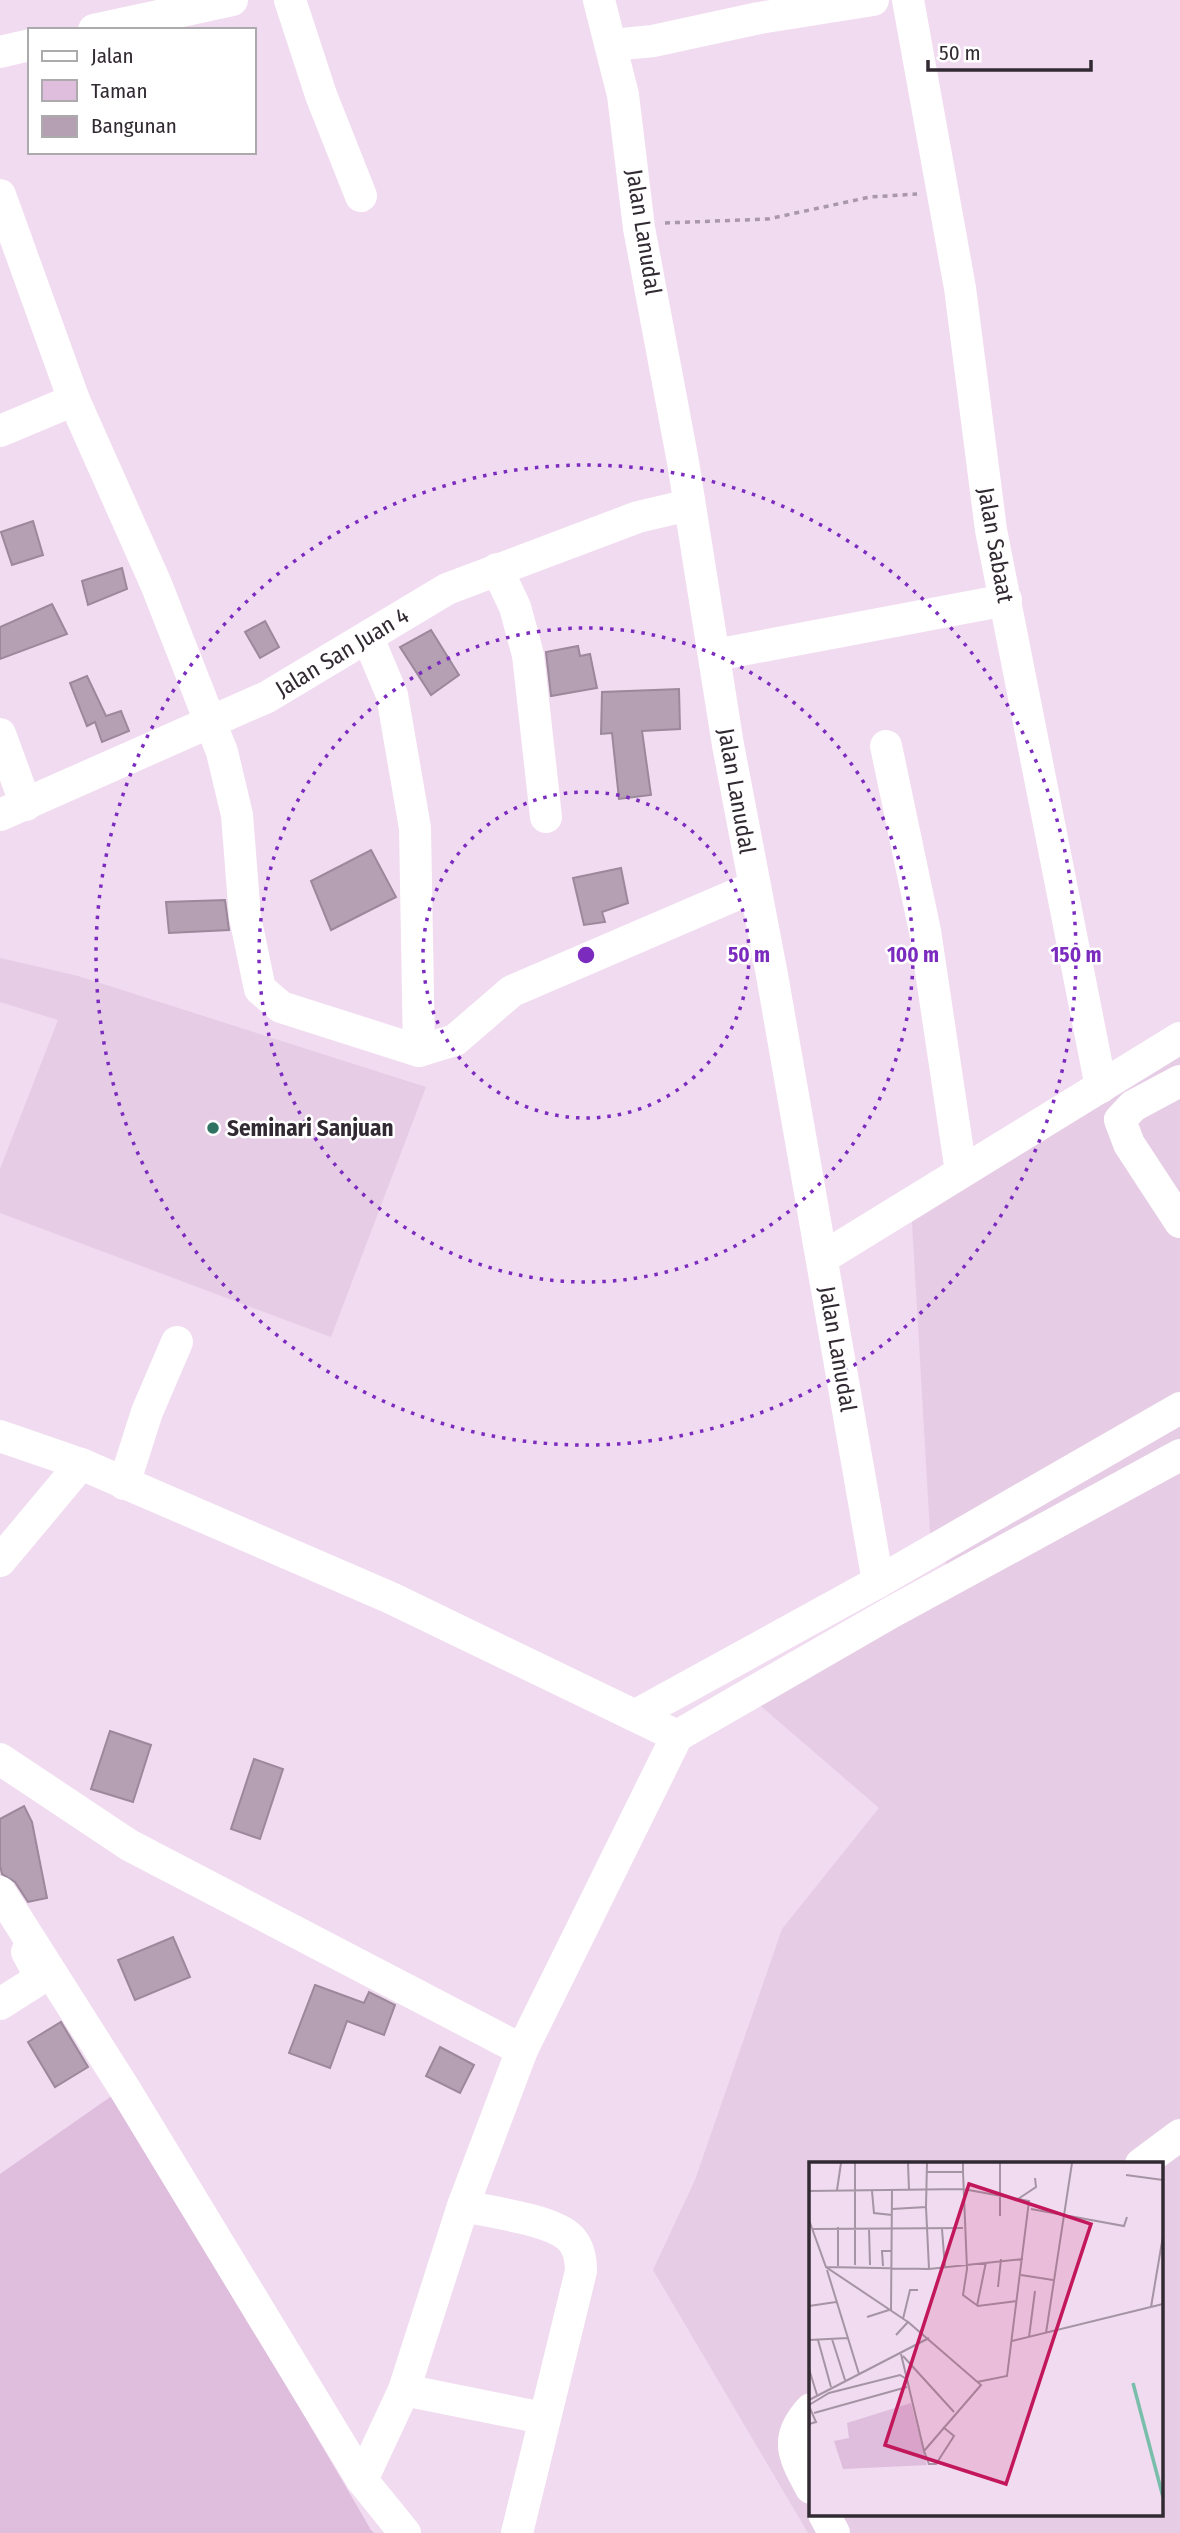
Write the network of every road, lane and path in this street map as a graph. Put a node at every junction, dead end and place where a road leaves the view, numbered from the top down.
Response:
1 (232, 0) edge
2 (290, 0) edge
3 (599, 0) edge
4 (873, 0) edge
5 (908, 0) edge
6 (103, 28) edge
7 (28, 45) edge
8 (612, 45) junction
9 (0, 52) edge
10 (0, 194) edge
11 (943, 195) junction
12 (361, 196) dead end
13 (639, 228) junction
14 (74, 400) junction
15 (0, 431) edge
16 (689, 505) junction
17 (497, 569) junction
18 (1006, 600) junction
19 (368, 638) junction
20 (715, 655) junction
21 (212, 724) junction
22 (0, 734) edge
23 (886, 746) dead end
24 (13, 810) edge
25 (546, 817) dead end
26 (754, 887) junction
27 (1180, 1038) edge
28 (419, 1051) junction
29 (1180, 1081) edge
30 (1101, 1087) junction
31 (961, 1172) junction
32 (1180, 1222) edge
33 (822, 1258) junction
34 (177, 1342) dead end
35 (1180, 1408) edge
36 (0, 1436) edge
37 (1180, 1455) edge
38 (81, 1464) junction
39 (124, 1484) junction
40 (932, 1552) junction
41 (0, 1561) edge
42 (949, 1581) junction
43 (878, 1582) junction
44 (636, 1715) junction
45 (677, 1736) junction
46 (0, 1759) edge
47 (0, 1892) edge
48 (0, 1901) edge
49 (0, 2004) edge
50 (522, 2050) junction
51 (1180, 2135) edge
52 (1144, 2162) edge
53 (463, 2206) junction
54 (404, 2390) junction
55 (809, 2411) edge
56 (543, 2418) junction
57 (362, 2480) junction
58 (809, 2484) edge
59 (825, 2516) edge
60 (405, 2533) edge
61 (517, 2533) edge
62 (834, 2533) edge

1 - 6 street
2 - 12 street
3 - 8 street, Jalan Lanudal
4 - 8 street
5 - 11 street, Jalan Sabaat
7 - 9 street
8 - 13 street, Jalan Lanudal
10 - 14 street
11 - 13 path
11 - 18 street, Jalan Sabaat
13 - 16 street, Jalan Lanudal
14 - 15 street
14 - 21 street
16 - 17 street, Jalan San Juan 4
16 - 20 street, Jalan Lanudal
17 - 19 street, Jalan San Juan 4
17 - 25 street
18 - 20 street
18 - 30 street, Jalan Sabaat
19 - 21 street, Jalan San Juan 4
19 - 28 street
20 - 26 street, Jalan Lanudal
21 - 24 street, Jalan San Juan 4
21 - 28 street
22 - 24 street
23 - 31 street
26 - 28 street
26 - 33 street, Jalan Lanudal
27 - 30 street
29 - 32 street
30 - 31 street
31 - 33 street
33 - 43 street, Jalan Lanudal
34 - 39 street
35 - 40 street
36 - 38 street
37 - 42 street
38 - 39 street
38 - 41 street
39 - 44 street
40 - 42 street
40 - 43 street
42 - 45 street
43 - 44 street
44 - 45 street
45 - 50 street
46 - 50 street
47 - 57 street
48 - 49 street
50 - 53 street
51 - 52 street
53 - 54 street
53 - 56 street
54 - 56 street
54 - 57 street
55 - 58 street
56 - 61 street
57 - 60 street
59 - 62 street

